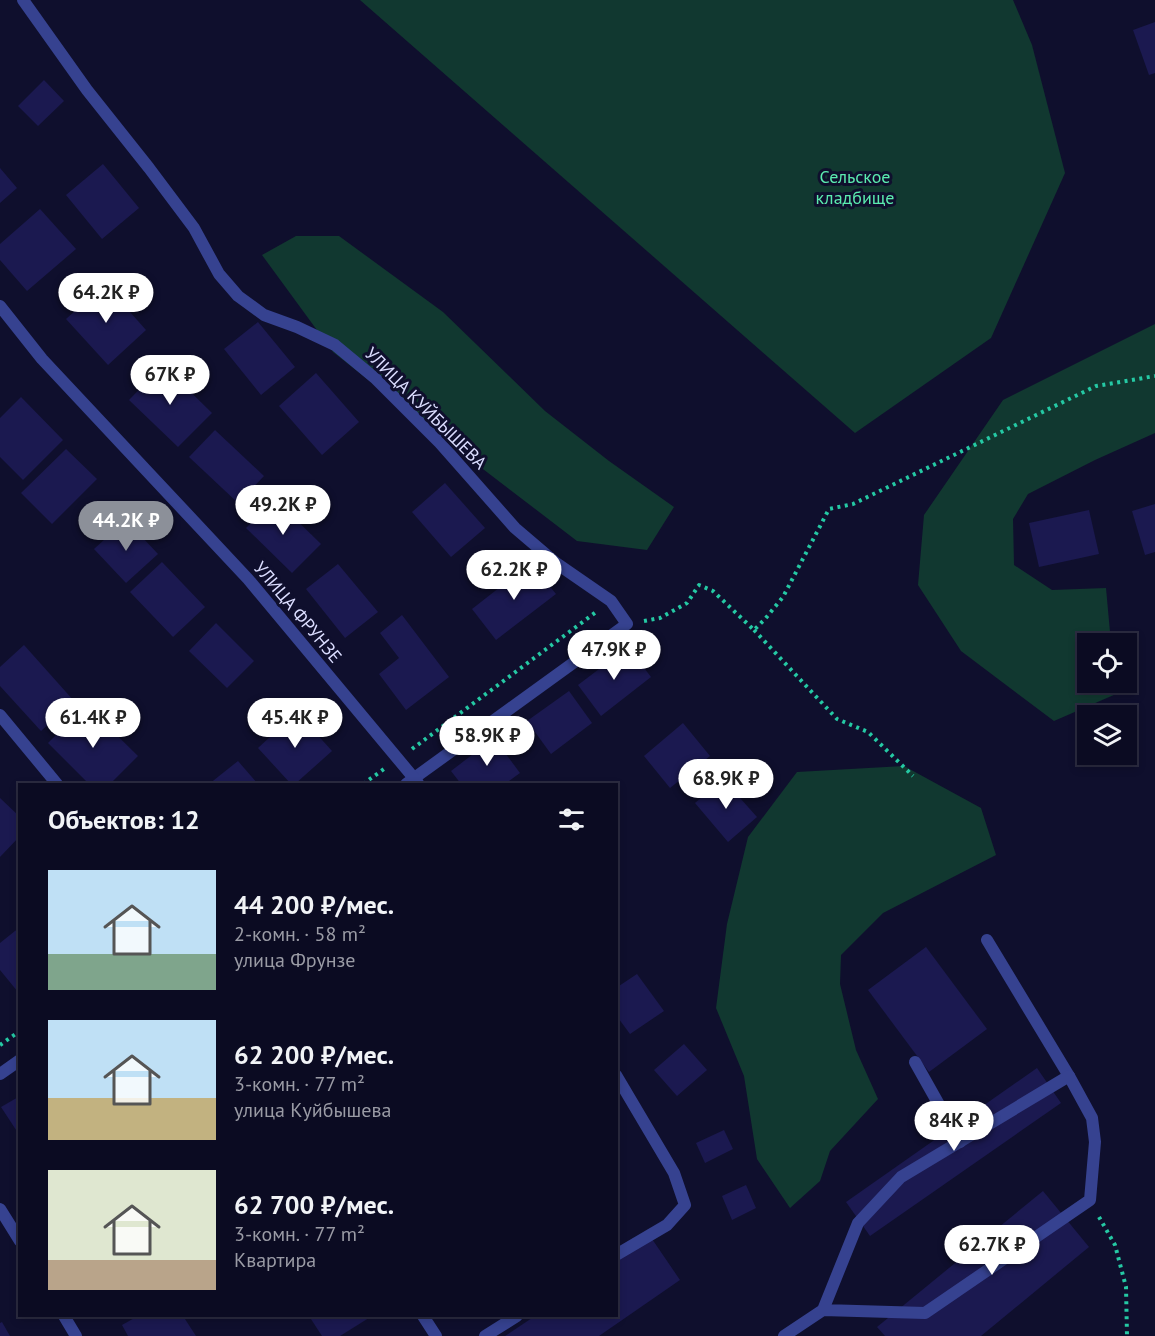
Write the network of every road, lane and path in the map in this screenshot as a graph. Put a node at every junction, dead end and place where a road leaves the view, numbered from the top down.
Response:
1 (23, 0) edge
2 (0, 306) edge
3 (1155, 376) edge
4 (611, 601) junction
5 (627, 624) junction
6 (753, 630) junction
7 (0, 715) edge
8 (398, 760) junction
9 (913, 776) dead end
10 (414, 782) edge
11 (56, 783) edge
12 (364, 783) edge
13 (987, 940) dead end
14 (18, 1032) edge
15 (0, 1045) edge
16 (18, 1061) edge
17 (915, 1062) dead end
18 (0, 1074) edge
19 (1069, 1076) junction
20 (618, 1078) edge
21 (960, 1142) junction
22 (1090, 1200) junction
23 (0, 1209) edge
24 (18, 1238) edge
25 (618, 1254) edge
26 (823, 1310) junction
27 (65, 1317) edge
28 (424, 1317) edge
29 (515, 1317) edge
30 (76, 1336) edge
31 (436, 1336) edge
32 (485, 1336) edge
33 (784, 1336) edge
34 (1126, 1336) edge

1 - 4 street, УЛИЦА КУЙБЫШЕВА
2 - 8 street, УЛИЦА ФРУНЗЕ
3 - 6 path
4 - 5 street, УЛИЦА КУЙБЫШЕВА
4 - 8 path
5 - 6 path
5 - 10 street
6 - 9 path
7 - 11 street
8 - 10 street, УЛИЦА ФРУНЗЕ
8 - 12 path
13 - 19 street
14 - 15 path
16 - 18 street
17 - 21 street
19 - 21 street
19 - 22 street
20 - 25 street
21 - 26 street
22 - 26 street
22 - 34 path
23 - 24 street
26 - 33 street
27 - 30 street
28 - 31 street
29 - 32 street

